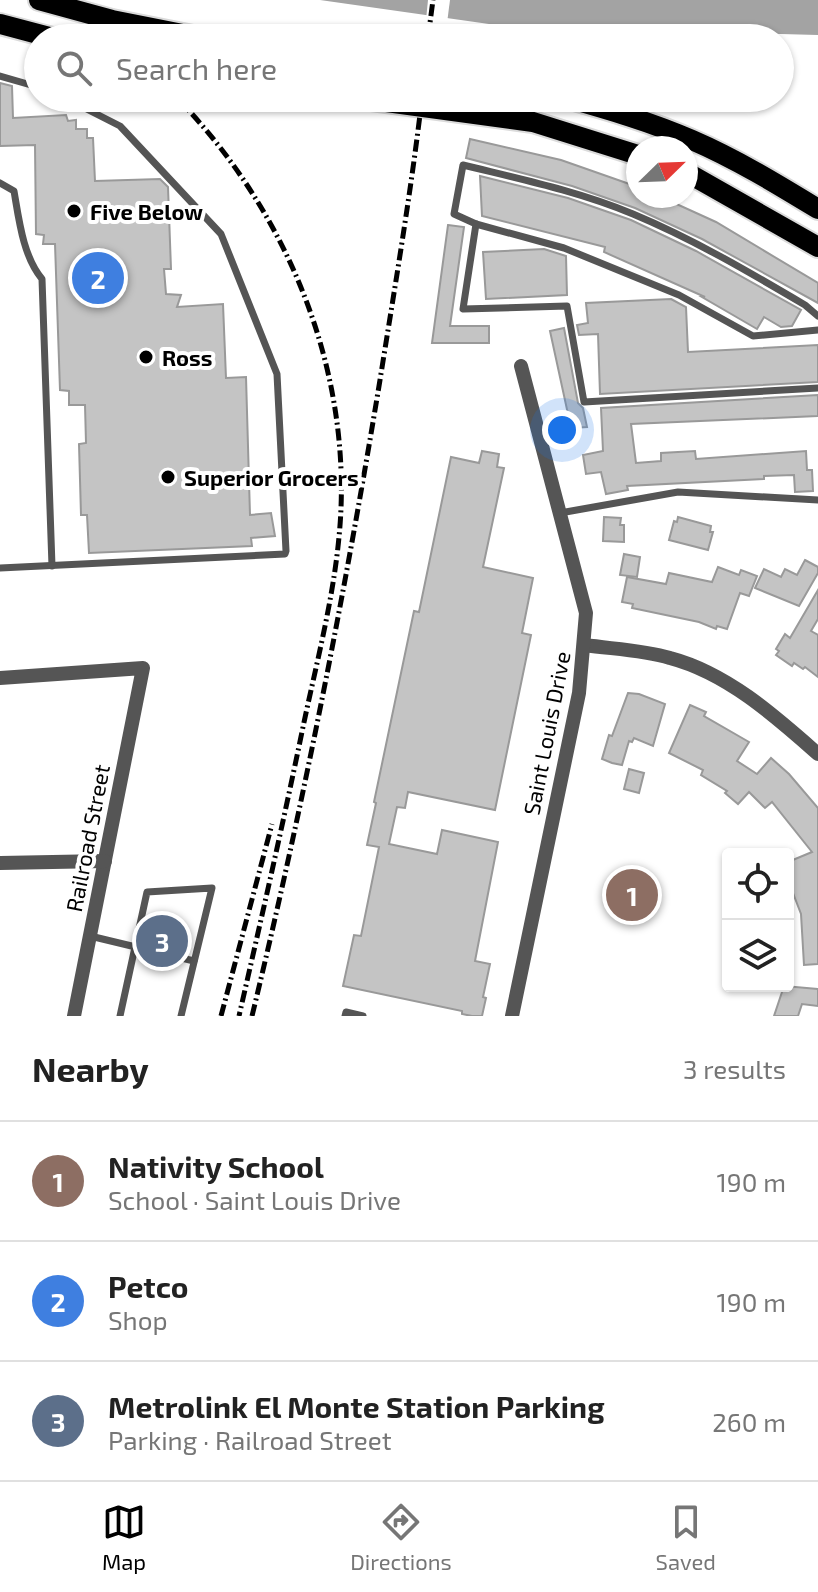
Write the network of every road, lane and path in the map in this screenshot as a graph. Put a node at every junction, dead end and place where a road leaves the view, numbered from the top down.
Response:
1 (39, 0) edge
2 (0, 24) edge
3 (132, 24) edge
4 (24, 30) edge
5 (0, 76) edge
6 (24, 83) edge
7 (92, 112) edge
8 (460, 112) edge
9 (614, 112) edge
10 (626, 151) edge
11 (698, 179) edge
12 (0, 183) edge
13 (818, 209) edge
14 (476, 224) junction
15 (818, 247) edge
16 (818, 316) edge
17 (818, 330) edge
18 (521, 366) dead end
19 (818, 388) edge
20 (818, 500) edge
21 (560, 513) junction
22 (52, 566) junction
23 (0, 568) edge
24 (585, 645) junction
25 (0, 678) edge
26 (818, 754) edge
27 (105, 861) junction
28 (0, 863) edge
29 (90, 936) junction
30 (137, 947) junction
31 (194, 961) junction
32 (74, 1016) edge
33 (120, 1016) edge
34 (181, 1016) edge
35 (345, 1016) edge
36 (363, 1016) edge
37 (512, 1016) edge

1 - 3 main road
2 - 4 main road
5 - 6 lane
7 - 22 lane
8 - 10 main road
9 - 13 main road
11 - 15 main road
12 - 22 lane
14 - 16 lane
14 - 17 lane
14 - 19 lane
18 - 21 street, Saint Louis Drive
20 - 21 lane
21 - 24 street, Saint Louis Drive
22 - 23 lane
24 - 26 street
24 - 37 street, Saint Louis Drive
25 - 27 street, Railroad Street
27 - 28 street
27 - 29 street, Railroad Street
29 - 30 lane
29 - 32 street, Railroad Street
30 - 31 lane
30 - 31 lane
30 - 33 lane
31 - 34 lane
35 - 36 lane

